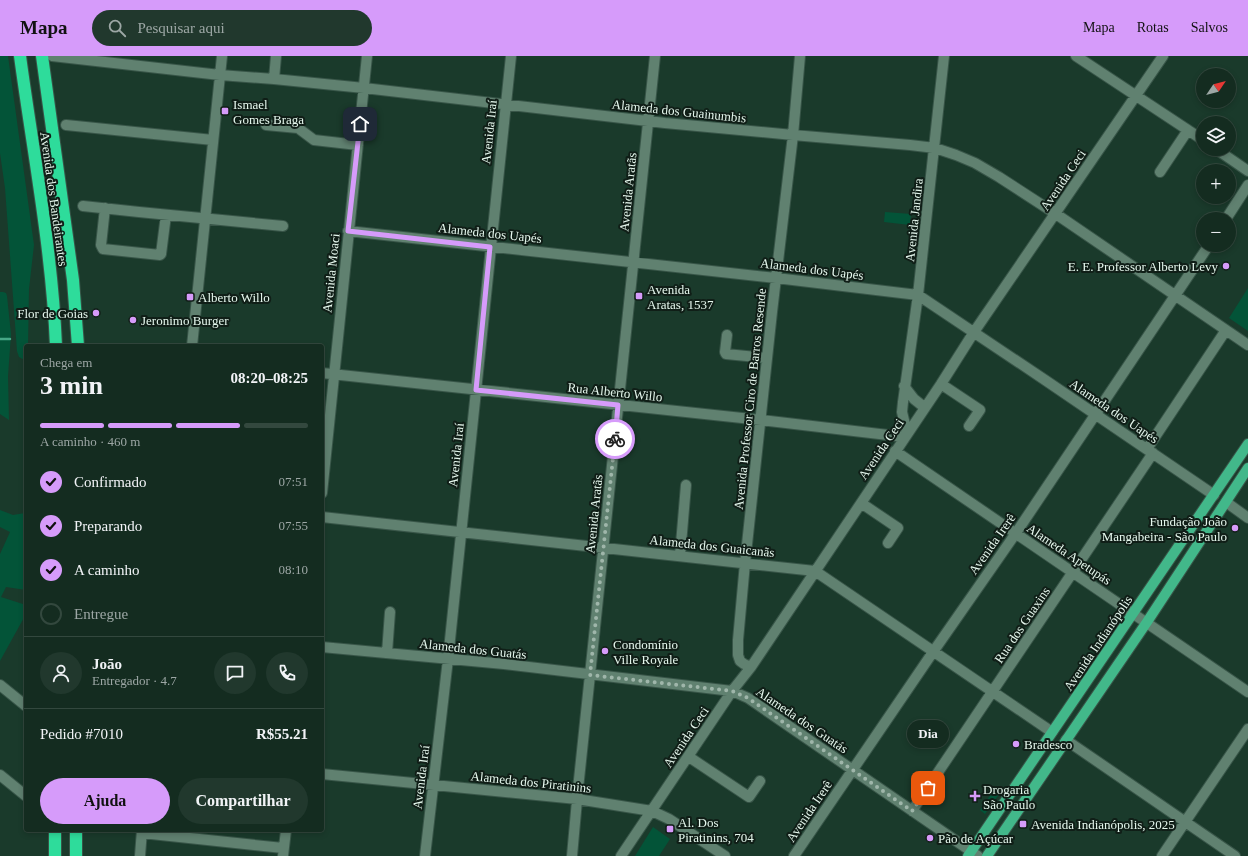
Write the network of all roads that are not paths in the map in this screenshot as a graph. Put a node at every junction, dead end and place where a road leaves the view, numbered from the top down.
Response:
1 (20, 56) edge
2 (42, 56) edge
3 (52, 56) edge
4 (222, 56) edge
5 (276, 56) edge
6 (367, 56) edge
7 (511, 56) edge
8 (655, 56) edge
9 (800, 56) edge
10 (944, 56) edge
11 (1076, 56) edge
12 (1163, 56) edge
13 (78, 57) edge
14 (220, 75) junction
15 (274, 79) junction
16 (364, 88) junction
17 (1136, 95) junction
18 (505, 104) junction
19 (648, 121) junction
20 (66, 125) dead end
21 (266, 125) dead end
22 (1188, 130) junction
23 (1196, 135) edge
24 (792, 136) junction
25 (213, 140) junction
26 (358, 145) junction
27 (935, 148) junction
28 (1226, 156) edge
29 (1248, 171) edge
30 (1160, 172) dead end
31 (1248, 185) edge
32 (82, 206) dead end
33 (105, 208) junction
34 (1231, 212) edge
35 (166, 214) junction
36 (1056, 214) junction
37 (205, 218) junction
38 (283, 226) dead end
39 (348, 231) junction
40 (490, 247) junction
41 (1204, 252) edge
42 (633, 262) junction
43 (776, 278) junction
44 (918, 295) junction
45 (1176, 296) junction
46 (1226, 330) junction
47 (974, 332) junction
48 (727, 335) dead end
49 (56, 344) edge
50 (78, 344) edge
51 (192, 344) edge
52 (1248, 345) edge
53 (767, 358) junction
54 (324, 373) edge
55 (334, 375) junction
56 (941, 384) junction
57 (904, 386) junction
58 (476, 390) junction
59 (618, 405) junction
60 (924, 407) junction
61 (1095, 414) junction
62 (761, 420) junction
63 (968, 426) dead end
64 (906, 435) junction
65 (1248, 444) edge
66 (895, 451) junction
67 (1150, 451) junction
68 (1248, 468) edge
69 (324, 473) edge
70 (686, 485) dead end
71 (1214, 495) junction
72 (1226, 502) junction
73 (861, 503) junction
74 (324, 517) edge
75 (1248, 518) edge
76 (461, 532) junction
77 (1016, 533) junction
78 (888, 543) dead end
79 (603, 548) junction
80 (680, 556) junction
81 (745, 563) junction
82 (815, 570) junction
83 (1073, 572) junction
84 (390, 612) dead end
85 (1134, 614) junction
86 (1147, 622) junction
87 (324, 647) edge
88 (933, 652) junction
89 (386, 653) junction
90 (448, 659) junction
91 (751, 667) junction
92 (590, 675) junction
93 (0, 685) edge
94 (732, 691) junction
95 (993, 692) junction
96 (1248, 692) edge
97 (24, 702) edge
98 (1248, 729) edge
99 (1052, 732) junction
100 (1066, 740) junction
101 (689, 757) junction
102 (853, 770) junction
103 (324, 774) edge
104 (0, 775) edge
105 (760, 782) dead end
106 (433, 786) junction
107 (15, 787) junction
108 (24, 791) edge
109 (24, 794) edge
110 (577, 799) junction
111 (652, 811) junction
112 (912, 811) junction
113 (1185, 822) junction
114 (55, 832) edge
115 (76, 832) edge
116 (142, 832) edge
117 (286, 832) edge
118 (283, 852) edge
119 (972, 855) edge
120 (55, 856) edge
121 (76, 856) edge
122 (140, 856) edge
123 (425, 856) edge
124 (572, 856) edge
125 (621, 856) edge
126 (725, 856) edge
127 (794, 856) edge
128 (987, 856) edge
129 (1162, 856) edge
130 (1235, 856) edge

1 - 49 highway, Avenida dos Bandeirantes
2 - 50 highway, Avenida dos Bandeirantes
3 - 13 street, Alameda dos Guainumbis
4 - 14 street
5 - 15 street
6 - 16 street, Avenida Moaci
7 - 18 street, Avenida Iraí
8 - 19 street, Avenida Aratãs
9 - 24 street, Avenida Professor Ciro de Barros Resende
10 - 27 street, Avenida Jandira
11 - 17 street
12 - 17 street, Avenida Ceci
13 - 14 street, Alameda dos Guainumbis
14 - 15 street, Alameda dos Guainumbis
14 - 25 street
15 - 16 street, Alameda dos Guainumbis
16 - 18 street, Alameda dos Guainumbis
16 - 26 street, Avenida Moaci
17 - 22 street
17 - 36 street, Avenida Ceci
18 - 19 street, Alameda dos Guainumbis
18 - 40 street, Avenida Iraí
19 - 24 street, Alameda dos Guainumbis
19 - 42 street, Avenida Aratãs
20 - 25 street
21 - 26 street
22 - 23 street
22 - 30 street
24 - 27 street, Alameda dos Guainumbis
24 - 43 street, Avenida Professor Ciro de Barros Resende
25 - 37 street
26 - 39 street, Avenida Moaci
27 - 36 street, Alameda dos Guainumbis
27 - 44 street, Avenida Jandira
28 - 29 street
31 - 34 street
32 - 33 street
33 - 35 street
33 - 35 street
35 - 37 street
36 - 45 street, Alameda dos Guainumbis
36 - 47 street, Avenida Ceci
37 - 38 street
37 - 51 street
39 - 40 street, Alameda dos Uapés
39 - 55 street, Avenida Moaci
40 - 42 street, Alameda dos Uapés
40 - 58 street, Avenida Iraí
41 - 45 street, Avenida Irerê
42 - 43 street, Alameda dos Uapés
42 - 59 street, Avenida Aratãs
43 - 44 street, Alameda dos Uapés
43 - 53 street, Avenida Professor Ciro de Barros Resende
44 - 47 street, Alameda dos Uapés
44 - 57 street, Avenida Jandira
45 - 46 street, Alameda dos Guainumbis
45 - 61 street, Avenida Irerê
46 - 52 street, Alameda dos Guainumbis
46 - 67 street, Rua dos Guaxins
47 - 56 street, Avenida Ceci
47 - 61 street, Alameda dos Uapés
48 - 53 street
53 - 62 street, Avenida Professor Ciro de Barros Resende
54 - 55 street, Rua Alberto Willo
55 - 58 street, Rua Alberto Willo
55 - 69 street, Avenida Moaci
56 - 60 street, Avenida Ceci
56 - 63 street
57 - 60 street
57 - 64 street, Avenida Jandira
58 - 59 street, Rua Alberto Willo
58 - 76 street, Avenida Iraí
59 - 62 street, Rua Alberto Willo
59 - 79 street, Avenida Aratãs
60 - 64 street, Avenida Ceci
61 - 67 street, Alameda dos Uapés
61 - 77 street, Avenida Irerê
62 - 64 street, Rua Alberto Willo
62 - 81 street, Avenida Professor Ciro de Barros Resende
64 - 66 street, Avenida Ceci
65 - 71 main road, Avenida Indianópolis
66 - 73 street, Avenida Ceci
66 - 77 street, Alameda Apetupás
67 - 71 street, Alameda dos Uapés
67 - 83 street, Rua dos Guaxins
68 - 72 main road
70 - 80 street
71 - 85 main road, Avenida Indianópolis
72 - 75 street
72 - 86 main road
73 - 78 street
73 - 82 street, Avenida Ceci
74 - 76 street, Alameda dos Guaicanãs
76 - 79 street, Alameda dos Guaicanãs
76 - 90 street, Avenida Iraí
77 - 83 street, Alameda Apetupás
77 - 88 street, Avenida Irerê
79 - 80 street, Alameda dos Guaicanãs
79 - 92 street, Avenida Aratãs
80 - 81 street, Alameda dos Guaicanãs
81 - 82 street, Alameda dos Guaicanãs
81 - 91 street, Avenida Professor Ciro de Barros Resende
82 - 88 street, Alameda dos Guaicanãs
82 - 91 street, Avenida Ceci
83 - 85 street, Alameda Apetupás
83 - 95 street, Rua dos Guaxins
84 - 89 street
85 - 86 street, Alameda Apetupás
85 - 99 main road, Avenida Indianópolis
86 - 96 street, Alameda Apetupás
86 - 100 main road
87 - 89 street, Alameda dos Guatás
88 - 95 street, Alameda dos Guaicanãs
88 - 102 street, Avenida Irerê
89 - 90 street, Alameda dos Guatás
90 - 92 street, Alameda dos Guatás
90 - 106 street, Avenida Iraí
91 - 94 street, Avenida Ceci
92 - 94 street, Alameda dos Guatás
92 - 110 street, Avenida Aratãs
93 - 97 street
94 - 101 street, Avenida Ceci
94 - 102 street, Alameda dos Guatás
95 - 99 street, Alameda dos Guaicanãs
95 - 112 street, Rua dos Guaxins
98 - 113 street
99 - 119 main road, Avenida Indianópolis
100 - 113 street
100 - 128 main road
101 - 105 street
101 - 111 street, Avenida Ceci
102 - 112 street, Alameda dos Guatás
102 - 127 street, Avenida Irerê
103 - 106 street, Alameda dos Piratinins
104 - 107 street
106 - 110 street, Alameda dos Piratinins
106 - 123 street, Avenida Iraí
107 - 108 street
107 - 109 street
110 - 111 street, Alameda dos Piratinins
110 - 124 street, Avenida Aratãs
111 - 125 street, Avenida Ceci
111 - 126 street, Alameda dos Piratinins
112 - 119 street, Alameda dos Guatás
113 - 129 street
113 - 130 street
114 - 120 highway
115 - 121 highway
116 - 118 street
116 - 122 street
117 - 118 street

